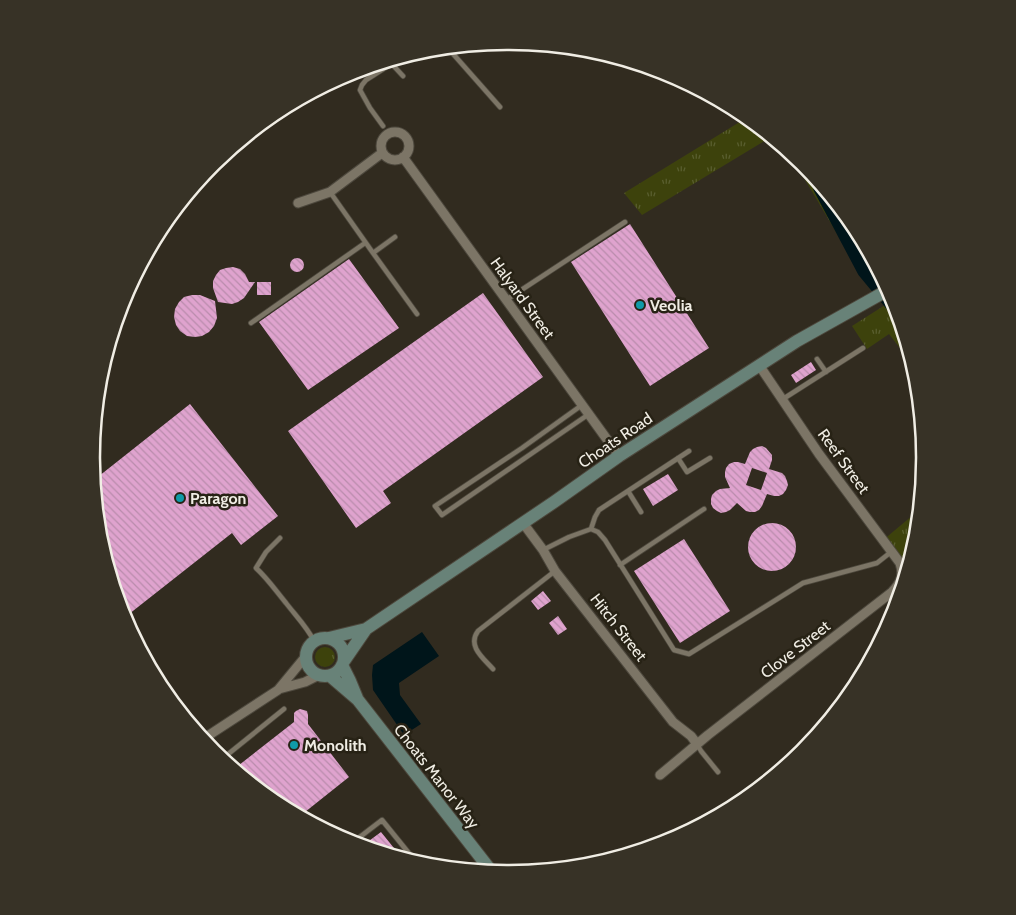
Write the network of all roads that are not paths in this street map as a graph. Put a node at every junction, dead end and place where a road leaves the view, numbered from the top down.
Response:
1 (453, 53) edge
2 (395, 67) edge
3 (377, 72) edge
4 (403, 76) dead end
5 (500, 107) dead end
6 (385, 130) junction
7 (382, 152) junction
8 (404, 157) junction
9 (330, 192) junction
10 (298, 204) dead end
11 (625, 222) dead end
12 (395, 237) dead end
13 (365, 243) junction
14 (373, 253) junction
15 (881, 294) edge
16 (506, 300) junction
17 (417, 314) dead end
18 (251, 323) dead end
19 (863, 348) dead end
20 (817, 359) dead end
21 (759, 365) junction
22 (826, 372) junction
23 (783, 399) junction
24 (582, 405) junction
25 (589, 414) junction
26 (689, 451) dead end
27 (619, 456) junction
28 (678, 458) junction
29 (710, 458) dead end
30 (628, 491) junction
31 (704, 509) dead end
32 (641, 512) dead end
33 (523, 523) junction
34 (591, 529) junction
35 (280, 538) dead end
36 (543, 550) junction
37 (892, 551) junction
38 (620, 565) junction
39 (901, 567) edge
40 (555, 572) junction
41 (893, 591) edge
42 (366, 629) junction
43 (329, 638) junction
44 (314, 641) junction
45 (306, 656) junction
46 (343, 663) junction
47 (493, 669) dead end
48 (324, 676) junction
49 (278, 690) junction
50 (358, 700) junction
51 (284, 709) dead end
52 (210, 735) edge
53 (697, 744) junction
54 (228, 753) edge
55 (718, 772) dead end
56 (660, 775) dead end
57 (360, 837) edge
58 (408, 852) edge
59 (486, 864) edge

1 - 5 lane
2 - 4 lane
3 - 6 lane
6 - 7 street
6 - 8 street
7 - 8 street
7 - 9 street
8 - 16 street, Halyard Street
9 - 10 street
9 - 13 lane
11 - 16 lane
12 - 14 lane
13 - 14 lane
13 - 18 lane
14 - 17 lane
15 - 21 street, Choats Road
16 - 24 street, Halyard Street
19 - 22 lane
20 - 22 lane
21 - 23 street, Reef Street
21 - 27 street, Choats Road
22 - 23 lane
23 - 37 street, Reef Street
24 - 25 street, Halyard Street
24 - 25 lane
25 - 27 street, Halyard Street
26 - 28 lane
27 - 33 street, Choats Road
28 - 29 lane
28 - 30 lane
30 - 32 lane
30 - 34 lane
31 - 38 lane
33 - 36 street, Hitch Street
33 - 42 street, Choats Road
34 - 36 lane
34 - 38 lane
35 - 44 lane
36 - 40 street, Hitch Street
37 - 38 lane
37 - 39 street, Reef Street
40 - 47 lane
40 - 53 street, Hitch Street
41 - 53 street, Clove Street
42 - 43 street, Choats Road
42 - 46 street, Choats Road
43 - 44 street
43 - 46 street
44 - 45 street
45 - 48 street
45 - 49 street
46 - 48 street
46 - 50 street, Choats Manor Way
48 - 49 street
48 - 50 street, Choats Manor Way
49 - 52 street
50 - 59 street, Choats Manor Way
51 - 54 lane
53 - 55 lane
53 - 56 street, Clove Street
57 - 58 lane

